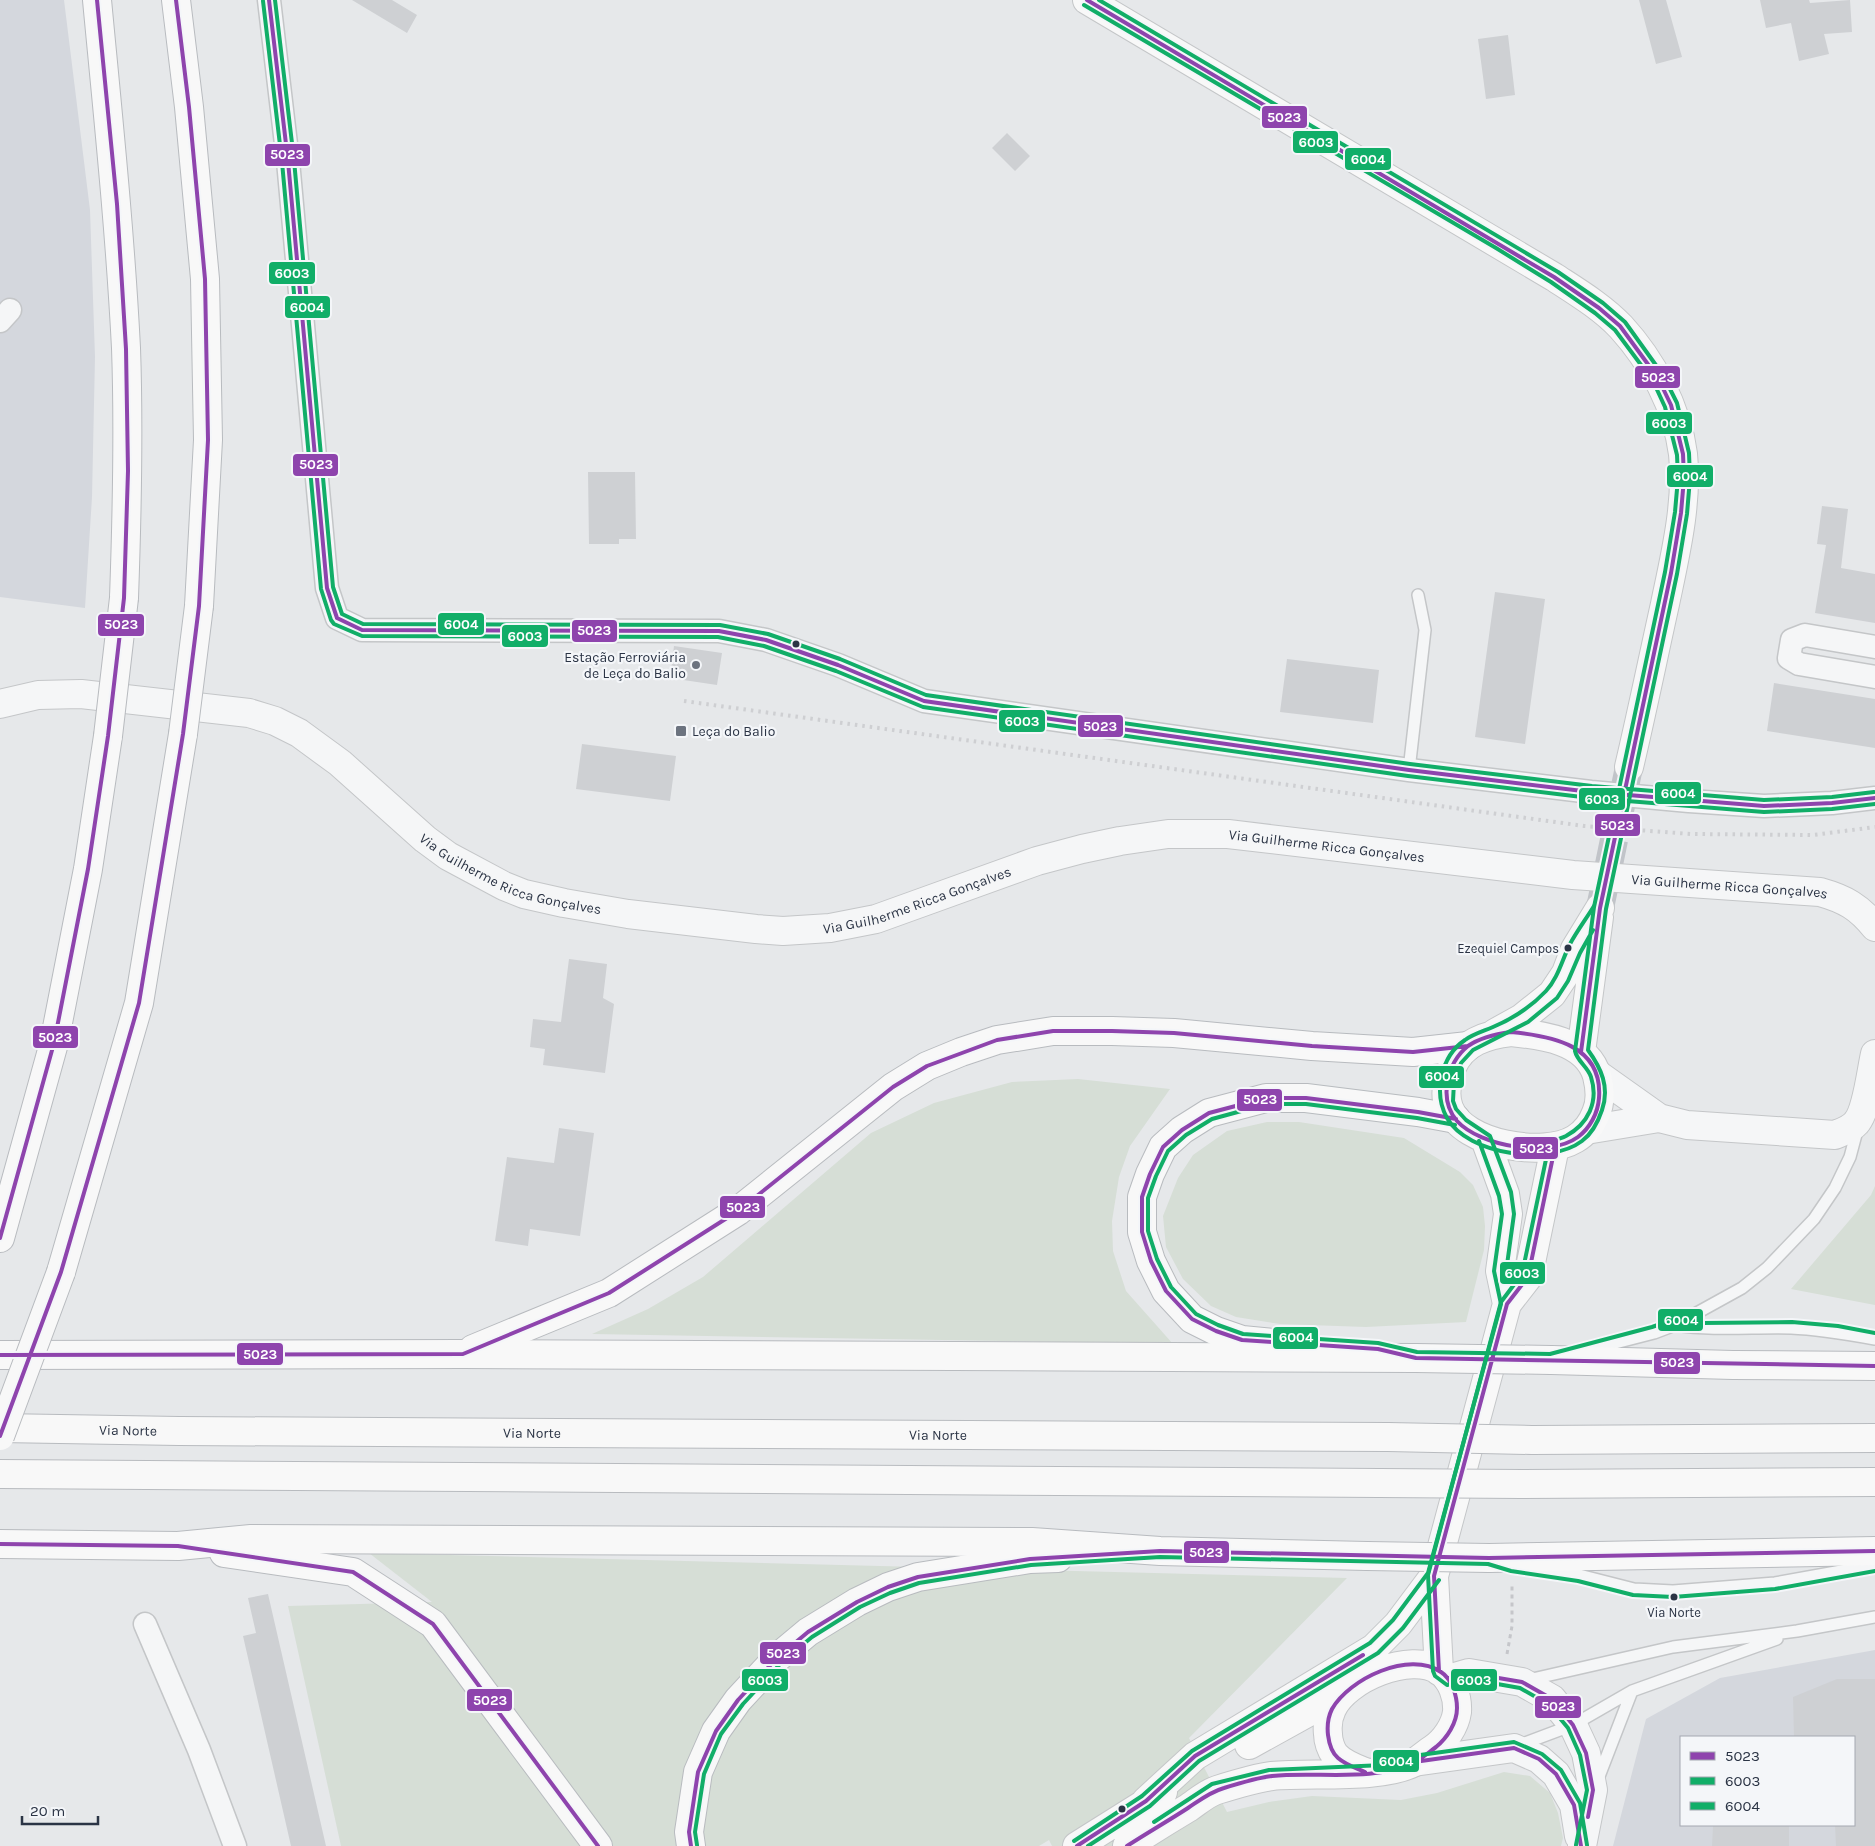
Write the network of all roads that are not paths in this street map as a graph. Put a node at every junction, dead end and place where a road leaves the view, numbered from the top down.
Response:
1 (97, 0) edge
2 (176, 0) edge
3 (269, 0) edge
4 (1087, 0) edge
5 (1418, 594) dead end
6 (1875, 647) edge
7 (1875, 677) edge
8 (0, 704) edge
9 (1629, 767) tunnel mouth
10 (1409, 770) junction
11 (1875, 798) edge
12 (1875, 927) edge
13 (1493, 1034) junction
14 (1468, 1046) junction
15 (1581, 1052) junction
16 (1875, 1054) edge
17 (1597, 1074) junction
18 (1862, 1114) junction
19 (1659, 1118) junction
20 (1456, 1119) junction
21 (1586, 1130) junction
22 (1485, 1139) junction
23 (1555, 1147) junction
24 (0, 1238) edge
25 (1507, 1304) junction
26 (1675, 1325) junction
27 (1875, 1339) edge
28 (463, 1354) junction
29 (0, 1356) edge
30 (1416, 1358) junction
31 (1551, 1360) junction
32 (1875, 1366) edge
33 (0, 1428) edge
34 (0, 1436) edge
35 (1875, 1438) edge
36 (0, 1474) edge
37 (1875, 1482) edge
38 (0, 1544) edge
39 (178, 1546) junction
40 (1160, 1551) junction
41 (1875, 1552) edge
42 (1500, 1561) junction
43 (1875, 1565) edge
44 (1427, 1585) junction
45 (1875, 1617) edge
46 (145, 1624) dead end
47 (1797, 1631) junction
48 (1372, 1674) junction
49 (1443, 1675) junction
50 (1512, 1680) junction
51 (1632, 1691) junction
52 (1343, 1693) junction
53 (1573, 1725) junction
54 (1514, 1748) junction
55 (1414, 1762) junction
56 (1365, 1772) junction
57 (1593, 1790) junction
58 (1146, 1802) junction
59 (235, 1846) edge
60 (598, 1846) edge
61 (691, 1846) edge
62 (1077, 1846) edge
63 (1127, 1846) edge
64 (1581, 1846) edge

1 - 24 main road, bridge
2 - 34 main road, bridge
3 - 10 street
4 - 9 main road
5 - 10 lane
6 - 7 street
8 - 12 street, Via Guilherme Ricca Gonçalves
10 - 11 street
13 - 14 main road
13 - 15 main road
13 - 15 main road
14 - 20 main road
14 - 28 main road
15 - 17 main road
16 - 18 street
17 - 19 street
17 - 21 main road
18 - 19 street
18 - 26 lane
19 - 21 street
20 - 22 main road
20 - 30 main road
21 - 23 main road
22 - 23 main road
22 - 25 main road
23 - 25 main road
25 - 44 main road
26 - 27 lane
26 - 31 lane
28 - 29 main road
28 - 30 main road
30 - 31 main road, bridge
31 - 32 main road
33 - 35 main road, Via Norte, bridge
36 - 37 main road, bridge
38 - 39 main road
39 - 40 main road
39 - 60 main road
40 - 42 main road, bridge
40 - 61 main road
41 - 42 main road
42 - 43 lane
44 - 48 main road
44 - 49 main road
44 - 58 main road
45 - 47 lane
46 - 59 street
47 - 50 lane
47 - 51 lane
48 - 49 main road
48 - 52 main road
49 - 50 street
49 - 55 main road
50 - 53 street
51 - 53 lane
51 - 57 lane
52 - 56 main road
52 - 58 main road
53 - 54 lane
53 - 57 street
54 - 55 street
54 - 64 street
55 - 56 main road
56 - 63 main road
57 - 64 street
58 - 62 main road

